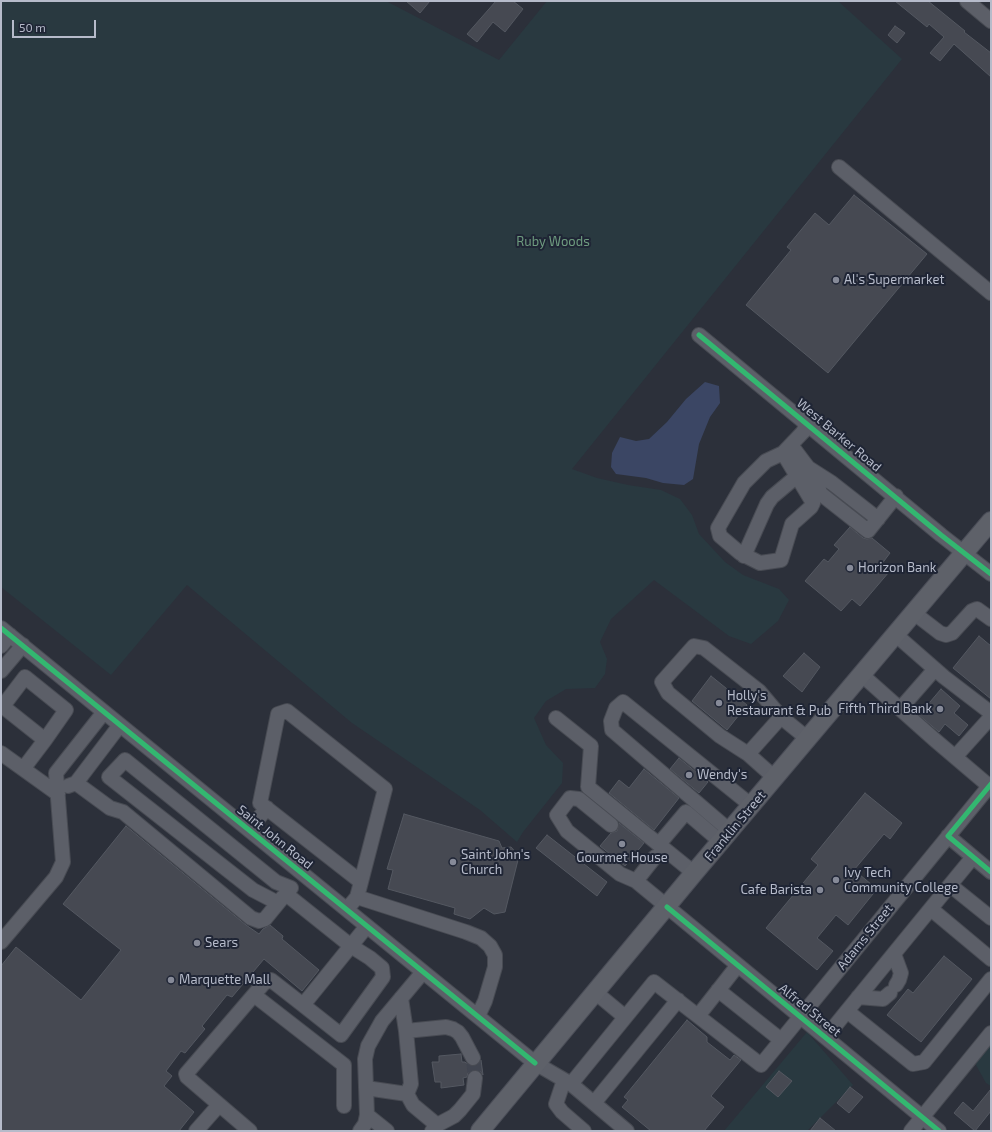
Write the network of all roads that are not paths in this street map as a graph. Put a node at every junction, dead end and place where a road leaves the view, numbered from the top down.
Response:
1 (967, 1) edge
2 (991, 20) edge
3 (839, 167) dead end
4 (991, 293) edge
5 (699, 335) dead end
6 (808, 423) junction
7 (787, 449) junction
8 (802, 471) junction
9 (896, 496) junction
10 (991, 521) edge
11 (965, 553) junction
12 (744, 556) junction
13 (991, 574) edge
14 (914, 613) junction
15 (991, 619) edge
16 (6, 631) edge
17 (896, 635) junction
18 (23, 645) junction
19 (1, 646) edge
20 (935, 669) junction
21 (1, 670) edge
22 (862, 675) junction
23 (2, 705) edge
24 (900, 709) junction
25 (104, 712) junction
26 (991, 714) edge
27 (781, 717) junction
28 (991, 717) edge
29 (556, 718) dead end
30 (120, 724) junction
31 (808, 739) junction
32 (45, 740) junction
33 (1, 753) edge
34 (748, 754) junction
35 (955, 757) junction
36 (23, 769) junction
37 (775, 778) junction
38 (76, 783) junction
39 (990, 785) edge
40 (58, 792) junction
41 (752, 806) junction
42 (267, 808) junction
43 (611, 825) dead end
44 (249, 830) junction
45 (948, 836) junction
46 (726, 837) junction
47 (657, 851) junction
48 (973, 857) junction
49 (991, 872) edge
50 (694, 873) junction
51 (303, 874) junction
52 (636, 881) junction
53 (361, 882) junction
54 (950, 885) junction
55 (285, 895) junction
56 (357, 897) junction
57 (667, 906) junction
58 (347, 909) junction
59 (931, 909) junction
60 (991, 918) edge
61 (367, 926) junction
62 (2, 937) edge
63 (351, 946) junction
64 (894, 954) junction
65 (991, 959) edge
66 (738, 965) junction
67 (423, 972) junction
68 (991, 979) edge
69 (718, 990) junction
70 (595, 992) junction
71 (254, 995) junction
72 (858, 997) junction
73 (401, 998) junction
74 (678, 1000) junction
75 (303, 1005) junction
76 (847, 1010) junction
77 (478, 1016) junction
78 (698, 1016) junction
79 (800, 1016) junction
80 (625, 1017) junction
81 (406, 1031) junction
82 (991, 1033) edge
83 (826, 1037) junction
84 (781, 1040) junction
85 (473, 1058) tunnel mouth
86 (535, 1063) junction
87 (475, 1078) tunnel mouth
88 (567, 1082) junction
89 (366, 1088) junction
90 (407, 1094) junction
91 (594, 1103) junction
92 (219, 1105) junction
93 (344, 1106) dead end
94 (367, 1115) junction
95 (922, 1117) junction
96 (434, 1128) edge
97 (196, 1131) edge
98 (250, 1131) edge
99 (360, 1131) edge
100 (387, 1131) edge
101 (480, 1131) edge
102 (584, 1131) edge
103 (628, 1131) edge
104 (911, 1131) edge
105 (939, 1131) edge

1 - 2 street
3 - 4 street
5 - 6 street, West Barker Road
6 - 7 street
6 - 9 street, West Barker Road
7 - 8 street
7 - 12 street
8 - 9 street
8 - 12 street
8 - 12 street
9 - 11 street, West Barker Road
10 - 11 main road, Franklin Street
11 - 13 street, West Barker Road
11 - 14 main road, Franklin Street
14 - 15 street
14 - 17 main road, Franklin Street
16 - 18 street, Saint John Road
16 - 19 street
17 - 20 street
17 - 22 main road, Franklin Street
18 - 21 street
18 - 25 street, Saint John Road
20 - 24 street
20 - 26 street
22 - 24 street
22 - 31 main road, Franklin Street
23 - 32 street
23 - 32 street
24 - 35 street
25 - 30 street, Saint John Road
25 - 40 street
27 - 31 street
27 - 34 street
27 - 34 street
28 - 35 street
29 - 47 street
30 - 38 street
30 - 44 street, Saint John Road
31 - 37 main road, Franklin Street
32 - 36 street
33 - 36 street
34 - 37 street
35 - 39 street
36 - 40 street
37 - 41 main road, Franklin Street
38 - 40 street
38 - 55 street
39 - 45 street, Adams Street
40 - 62 street
41 - 46 main road, Franklin Street
41 - 46 street
42 - 44 street
42 - 53 street
42 - 53 street
43 - 52 street, Alfred Street
44 - 51 street, Saint John Road
45 - 48 street
45 - 79 street, Adams Street
46 - 47 street
46 - 50 main road, Franklin Street
47 - 50 street
47 - 52 street
48 - 49 street
48 - 54 street
50 - 57 main road, Franklin Street
51 - 55 street
51 - 58 street, Saint John Road
52 - 57 street, Alfred Street
53 - 56 street
54 - 59 street
54 - 60 street
55 - 55 street
55 - 63 street
56 - 58 street
56 - 77 street
57 - 66 street, Alfred Street
57 - 70 main road, Franklin Street
58 - 61 street, Saint John Road
59 - 64 street
59 - 65 street
61 - 63 street
61 - 67 street, Saint John Road
63 - 75 street
63 - 75 street
64 - 72 street
64 - 72 street
66 - 69 street
66 - 79 street, Alfred Street
67 - 73 street
67 - 77 street, Saint John Road
68 - 76 street
69 - 78 street
69 - 84 street
70 - 80 street
70 - 86 main road, Franklin Street
71 - 75 street
71 - 92 street
71 - 93 street
72 - 76 street
73 - 81 street
73 - 89 street
74 - 78 street
74 - 80 street
74 - 91 street
76 - 83 street
77 - 86 street, Saint John Road
78 - 84 street, Adams Street
79 - 83 street, Alfred Street
79 - 84 street, Adams Street
80 - 88 street
81 - 85 street
81 - 90 street
82 - 95 street
83 - 95 street, Alfred Street
86 - 88 street, Saint John Road
86 - 101 main road, Franklin Street
87 - 96 street
88 - 91 street, Saint John Road
88 - 102 street
89 - 90 street
89 - 94 street
90 - 96 street
91 - 103 street, Saint John Road
92 - 97 street
92 - 98 street
94 - 99 street
94 - 100 street
95 - 104 street
95 - 105 street, Alfred Street

